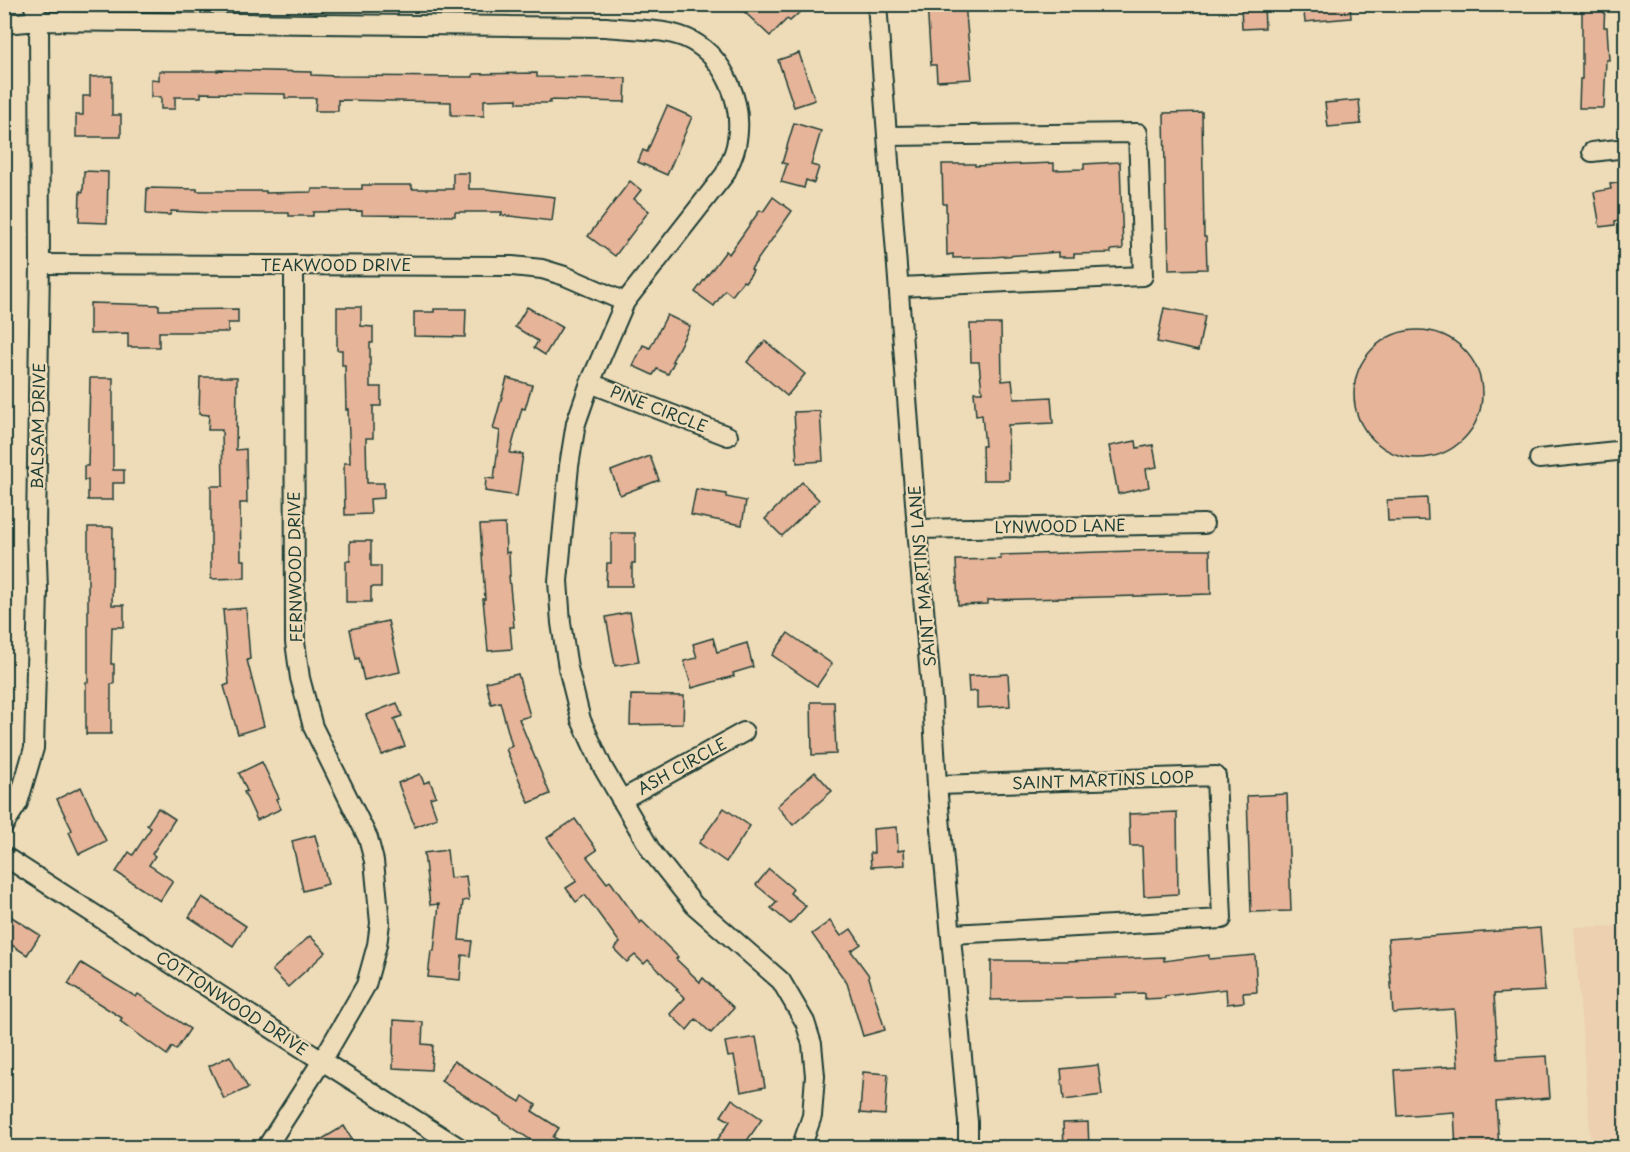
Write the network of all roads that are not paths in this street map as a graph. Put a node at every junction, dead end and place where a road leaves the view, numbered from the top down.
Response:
1 (46, 4) edge
2 (877, 4) edge
3 (36, 13) edge
4 (4, 24) edge
5 (888, 136) junction
6 (1626, 148) edge
7 (1592, 152) dead end
8 (40, 264) junction
9 (294, 265) junction
10 (900, 287) junction
11 (625, 302) junction
12 (590, 383) junction
13 (728, 436) dead end
14 (1626, 450) edge
15 (1539, 459) dead end
16 (1204, 524) dead end
17 (917, 529) junction
18 (744, 732) dead end
19 (937, 785) junction
20 (621, 800) junction
21 (4, 825) edge
22 (4, 856) edge
23 (952, 934) junction
24 (322, 1061) junction
25 (266, 1148) edge
26 (460, 1148) edge
27 (801, 1148) edge
28 (968, 1148) edge

1 - 3 street, BALSAM DRIVE
2 - 5 street, SAINT MARTINS LANE
3 - 4 street
3 - 8 street, BALSAM DRIVE
3 - 11 street
5 - 10 street, SAINT MARTINS LANE
5 - 10 street
6 - 7 street
8 - 9 street, TEAKWOOD DRIVE
8 - 21 street, BALSAM DRIVE
9 - 11 street, TEAKWOOD DRIVE
9 - 24 street, FERNWOOD DRIVE
10 - 17 street, SAINT MARTINS LANE
11 - 12 street
12 - 13 street, PINE CIRCLE
12 - 20 street
14 - 15 street
16 - 17 street, LYNWOOD LANE
17 - 19 street, SAINT MARTINS LANE
18 - 20 street, ASH CIRCLE
19 - 23 street, SAINT MARTINS LANE
19 - 23 street, SAINT MARTINS LOOP
20 - 27 street
22 - 24 street, COTTONWOOD DRIVE
23 - 28 street, SAINT MARTINS LANE
24 - 25 street, FERNWOOD DRIVE
24 - 26 street, COTTONWOOD DRIVE

